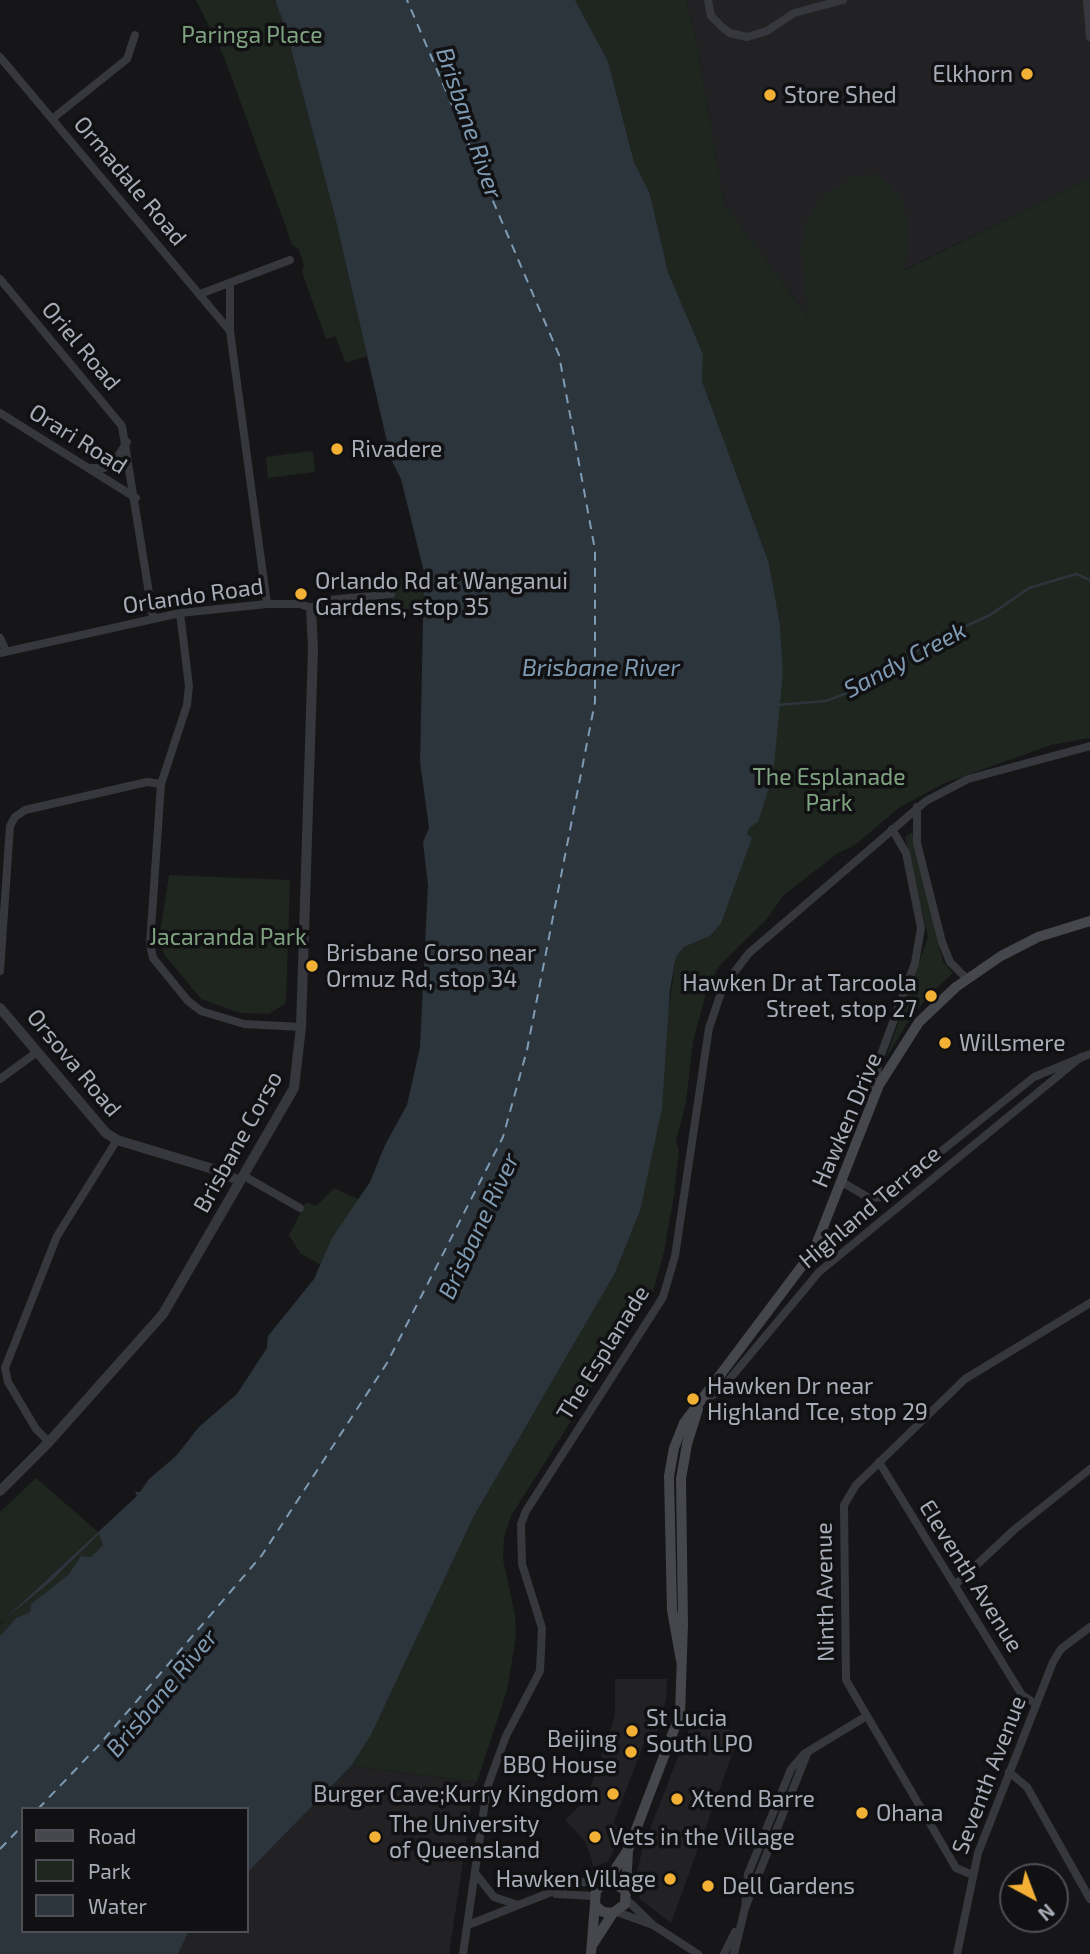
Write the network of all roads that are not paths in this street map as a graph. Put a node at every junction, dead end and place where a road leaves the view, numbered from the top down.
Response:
1 (708, 0) edge
2 (843, 0) edge
3 (1087, 0) edge
4 (135, 35) dead end
5 (1090, 37) edge
6 (0, 57) edge
7 (52, 119) junction
8 (290, 260) dead end
9 (0, 279) edge
10 (230, 283) junction
11 (200, 294) junction
12 (230, 331) junction
13 (0, 413) edge
14 (127, 442) junction
15 (88, 468) junction
16 (136, 498) junction
17 (391, 594) dead end
18 (267, 604) junction
19 (311, 608) junction
20 (180, 613) junction
21 (153, 618) junction
22 (0, 638) edge
23 (3, 652) edge
24 (1090, 746) edge
25 (160, 784) junction
26 (918, 807) junction
27 (891, 829) junction
28 (3, 878) edge
29 (1090, 921) edge
30 (0, 971) edge
31 (967, 979) junction
32 (0, 1008) edge
33 (301, 1027) junction
34 (37, 1052) junction
35 (1085, 1056) edge
36 (0, 1079) edge
37 (873, 1099) junction
38 (117, 1140) junction
39 (242, 1179) junction
40 (842, 1182) junction
41 (300, 1208) dead end
42 (1090, 1303) edge
43 (701, 1400) junction
44 (49, 1443) junction
45 (879, 1462) junction
46 (1090, 1469) edge
47 (1086, 1478) edge
48 (0, 1491) edge
49 (955, 1585) junction
50 (1090, 1627) edge
51 (1036, 1704) junction
52 (865, 1717) junction
53 (1009, 1772) junction
54 (629, 1848) junction
55 (475, 1873) junction
56 (972, 1875) junction
57 (604, 1883) junction
58 (553, 1894) junction
59 (624, 1894) junction
60 (1090, 1899) edge
61 (595, 1901) junction
62 (522, 1905) junction
63 (615, 1912) junction
64 (467, 1925) junction
65 (653, 1925) junction
66 (739, 1925) junction
67 (592, 1949) edge
68 (693, 1953) edge
69 (463, 1954) edge
70 (724, 1954) edge
71 (734, 1954) edge
72 (957, 1954) edge

1 - 2 street
3 - 5 street
4 - 7 street
6 - 7 street, Ormadale Road
7 - 11 street, Ormadale Road
8 - 10 street
9 - 14 street, Oriel Road
10 - 11 street
10 - 12 street
11 - 12 street, Ormadale Road
12 - 18 street
13 - 15 street, Orari Road
14 - 15 street
14 - 16 street, Oriel Road
15 - 16 street, Orari Road
16 - 21 street, Oriel Road
17 - 19 street, Orlando Road
18 - 19 street, Orlando Road
18 - 20 street, Orlando Road
19 - 33 street, Brisbane Corso
20 - 21 street, Orlando Road
20 - 25 street
21 - 23 street, Orlando Road
22 - 23 street
24 - 26 street, The Esplanade
25 - 28 street
25 - 33 street
26 - 27 street, The Esplanade
26 - 31 street
27 - 37 street
27 - 55 street, The Esplanade
28 - 30 street
29 - 31 main road, Hawken Drive
31 - 37 main road, Hawken Drive
32 - 34 street, Orsova Road
33 - 39 street, Brisbane Corso
34 - 36 street
34 - 38 street, Orsova Road
35 - 40 street, Highland Terrace
35 - 43 street, Highland Terrace
37 - 40 main road, Hawken Drive
38 - 39 street, Orsova Road
38 - 44 street
39 - 41 street, Orsova Road
39 - 44 street, Brisbane Corso
40 - 43 main road, Hawken Drive
42 - 45 street, Ninth Avenue
43 - 54 main road, Hawken Drive
44 - 48 street, Brisbane Corso
45 - 49 street, Eleventh Avenue
45 - 52 street, Ninth Avenue
46 - 47 street
47 - 49 street
49 - 51 street, Eleventh Avenue
50 - 51 street, Seventh Avenue
51 - 53 street, Seventh Avenue
52 - 56 street, Ninth Avenue
52 - 66 street
53 - 56 street, Seventh Avenue
53 - 60 street
54 - 57 main road, Hawken Drive
54 - 59 main road, Hawken Drive
55 - 62 street
55 - 64 street, The Esplanade
56 - 72 street, Seventh Avenue
57 - 58 street
57 - 59 main road
57 - 61 main road, Hawken Drive
58 - 61 street
58 - 62 street
59 - 63 main road, Hawken Drive
59 - 65 street
61 - 63 main road
61 - 67 main road, Hawken Drive
62 - 64 street
63 - 65 street
63 - 67 main road, Hawken Drive
64 - 69 street, The Esplanade
65 - 68 street
66 - 70 street
66 - 71 street

